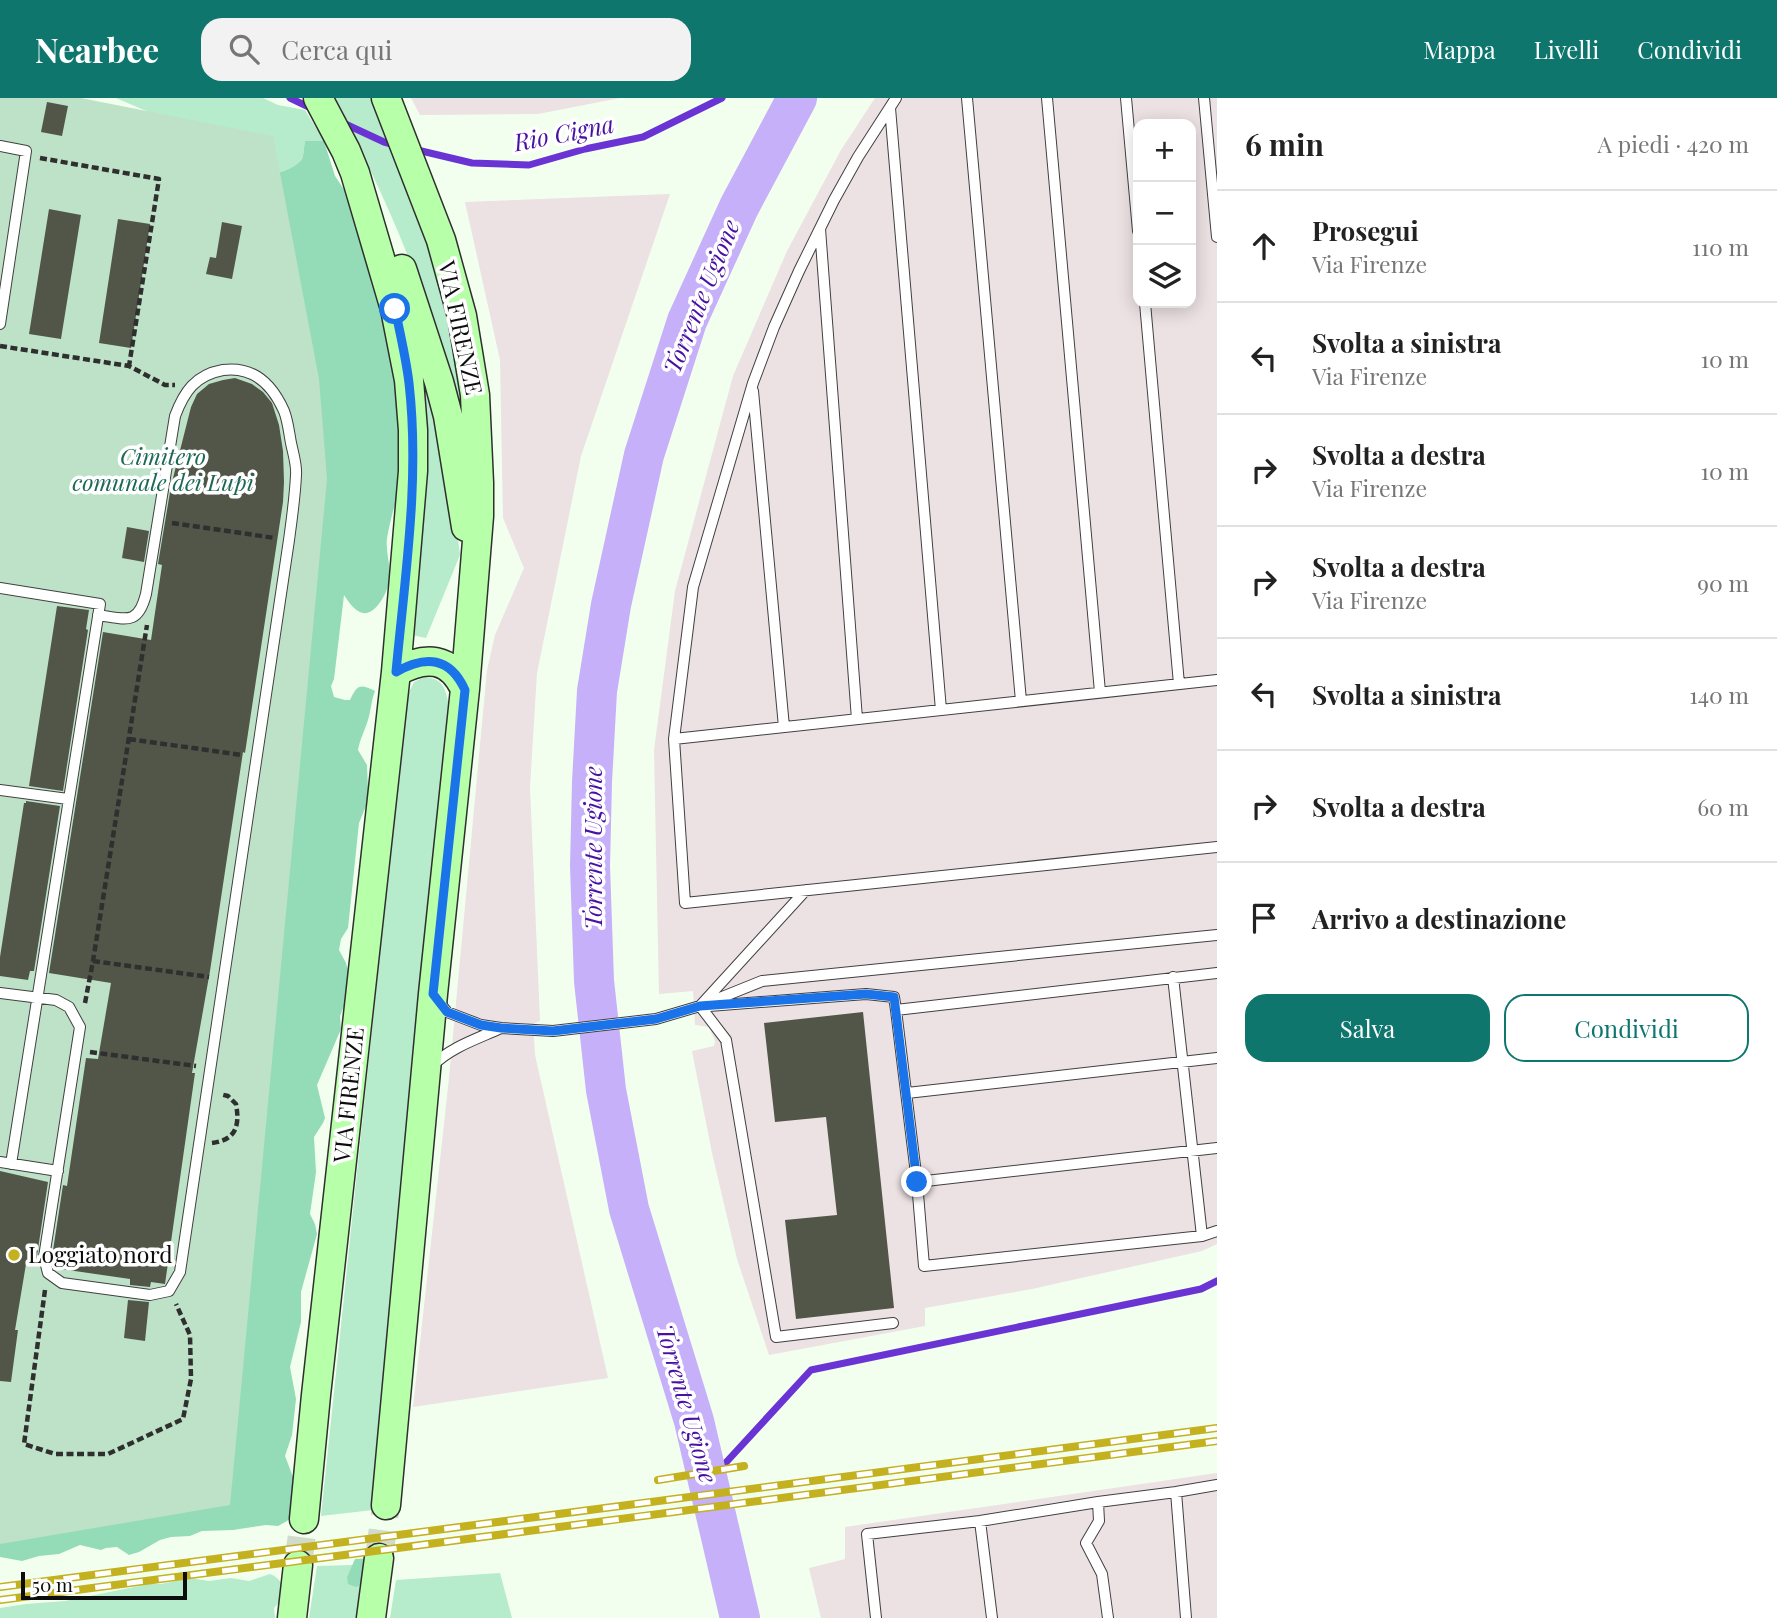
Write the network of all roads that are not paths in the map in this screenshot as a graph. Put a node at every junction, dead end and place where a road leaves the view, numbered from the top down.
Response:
1 (896, 98) edge
2 (967, 98) edge
3 (1047, 98) edge
4 (1126, 98) edge
5 (1205, 98) edge
6 (321, 103) edge
7 (890, 107) junction
8 (391, 111) edge
9 (0, 146) edge
10 (350, 162) junction
11 (1134, 182) edge
12 (820, 229) junction
13 (1217, 237) edge
14 (1145, 308) edge
15 (0, 324) edge
16 (753, 383) junction
17 (474, 568) junction
18 (0, 588) edge
19 (98, 615) junction
20 (396, 672) junction
21 (1217, 680) edge
22 (1179, 684) junction
23 (465, 690) junction
24 (1100, 692) junction
25 (1021, 701) junction
26 (941, 709) junction
27 (857, 719) junction
28 (784, 727) junction
29 (674, 739) junction
30 (0, 790) edge
31 (68, 799) junction
32 (1217, 848) edge
33 (806, 890) junction
34 (1217, 935) edge
35 (1217, 973) edge
36 (1173, 977) junction
37 (0, 993) edge
38 (433, 994) junction
39 (37, 998) junction
40 (700, 1006) junction
41 (896, 1010) junction
42 (501, 1028) junction
43 (1217, 1058) edge
44 (1182, 1062) junction
45 (425, 1074) junction
46 (907, 1093) junction
47 (1217, 1148) edge
48 (1194, 1151) junction
49 (0, 1162) edge
50 (11, 1164) junction
51 (58, 1171) junction
52 (917, 1182) junction
53 (1217, 1231) edge
54 (1202, 1236) junction
55 (893, 1323) dead end
56 (1217, 1485) edge
57 (1176, 1492) junction
58 (1098, 1502) junction
59 (386, 1505) tunnel mouth
60 (304, 1519) tunnel mouth
61 (980, 1521) junction
62 (379, 1558) tunnel mouth
63 (298, 1565) tunnel mouth
64 (292, 1618) edge
65 (371, 1618) edge
66 (876, 1618) edge
67 (992, 1618) edge
68 (1108, 1618) edge
69 (1185, 1618) edge

1 - 7 lane
2 - 25 lane
3 - 24 lane
4 - 11 lane
5 - 13 lane
6 - 10 main road, VIA FIRENZE
7 - 12 lane
7 - 26 lane
8 - 17 main road, VIA FIRENZE
9 - 15 lane
10 - 17 main road, VIA FIRENZE
10 - 20 main road, VIA FIRENZE
12 - 16 lane
12 - 27 lane
14 - 22 lane
16 - 28 lane
16 - 29 lane
17 - 23 main road, VIA FIRENZE
18 - 19 lane
19 - 31 lane
19 - 51 lane
20 - 23 main road
20 - 60 main road, VIA FIRENZE
21 - 22 lane
22 - 24 lane
23 - 38 main road, VIA FIRENZE
24 - 25 lane
25 - 26 lane
26 - 27 lane
27 - 28 lane
28 - 29 lane
29 - 33 lane
30 - 31 lane
31 - 39 lane
32 - 33 lane
33 - 40 lane
34 - 40 lane
35 - 36 lane
36 - 41 lane
36 - 44 lane
37 - 39 lane
38 - 42 lane
38 - 45 main road, VIA FIRENZE
39 - 50 lane
39 - 51 lane
40 - 41 lane
40 - 42 lane
40 - 55 lane
41 - 46 lane
42 - 45 lane
43 - 44 lane
44 - 46 lane
44 - 48 lane
45 - 59 main road, VIA FIRENZE
46 - 52 lane
47 - 48 lane
48 - 52 lane
48 - 54 lane
49 - 50 lane
50 - 51 lane
52 - 54 lane
53 - 54 lane
56 - 57 lane
57 - 58 lane
57 - 69 lane
58 - 61 lane
58 - 68 lane
61 - 66 lane
61 - 67 lane
62 - 65 main road
63 - 64 main road

